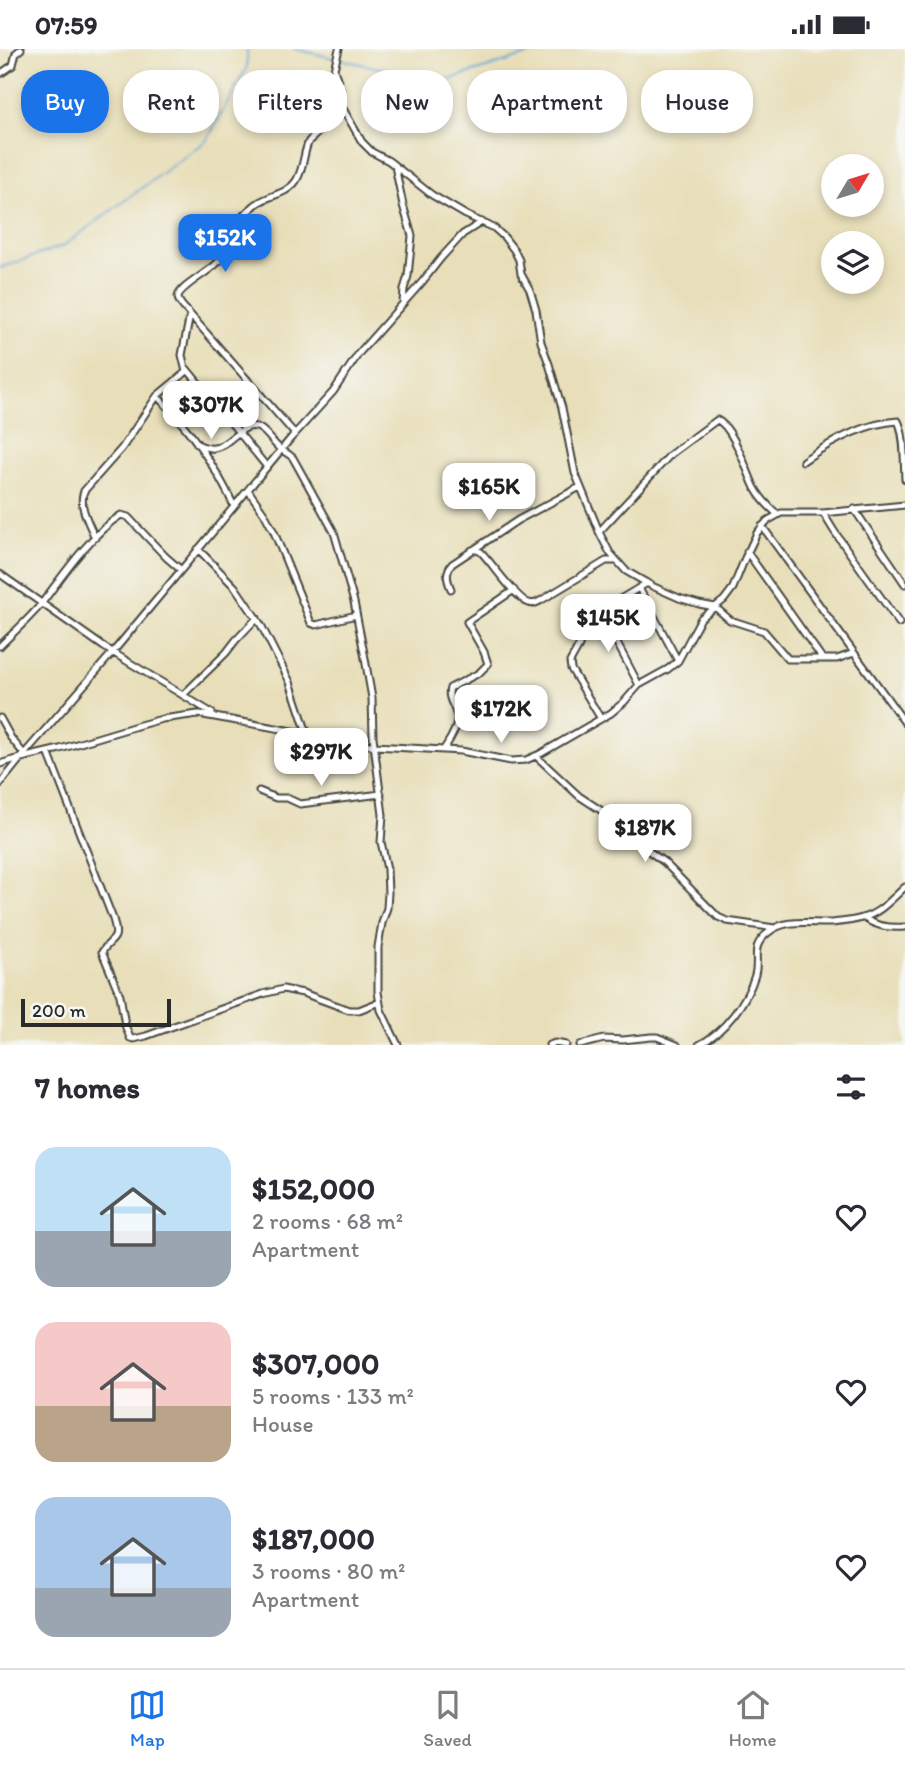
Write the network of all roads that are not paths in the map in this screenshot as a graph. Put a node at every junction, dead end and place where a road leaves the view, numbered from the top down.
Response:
1 (21, 49) edge
2 (339, 49) edge
3 (334, 70) edge
4 (0, 74) edge
5 (347, 116) edge
6 (318, 133) edge
7 (395, 166) junction
8 (482, 222) junction
9 (402, 304) junction
10 (190, 315) junction
11 (186, 368) junction
12 (157, 396) junction
13 (239, 432) junction
14 (295, 433) junction
15 (197, 444) junction
16 (281, 450) junction
17 (803, 461) dead end
18 (267, 467) junction
19 (905, 479) edge
20 (580, 487) junction
21 (248, 490) junction
22 (905, 505) edge
23 (234, 506) junction
24 (854, 509) junction
25 (823, 513) junction
26 (777, 515) junction
27 (762, 526) junction
28 (599, 531) junction
29 (95, 538) junction
30 (198, 549) junction
31 (472, 550) junction
32 (747, 552) junction
33 (617, 561) junction
34 (181, 570) junction
35 (0, 574) edge
36 (647, 583) junction
37 (905, 584) edge
38 (639, 588) junction
39 (450, 589) dead end
40 (514, 590) junction
41 (42, 603) junction
42 (715, 607) junction
43 (600, 611) junction
44 (356, 615) junction
45 (257, 618) junction
46 (899, 623) dead end
47 (0, 646) edge
48 (113, 652) junction
49 (854, 653) junction
50 (822, 658) junction
51 (678, 660) junction
52 (639, 685) junction
53 (183, 695) junction
54 (218, 716) junction
55 (0, 718) edge
56 (601, 719) junction
57 (905, 722) edge
58 (307, 733) junction
59 (375, 746) junction
60 (444, 749) junction
61 (48, 752) junction
62 (22, 756) junction
63 (536, 756) junction
64 (0, 764) edge
65 (0, 784) edge
66 (260, 791) dead end
67 (381, 794) junction
68 (905, 887) edge
69 (864, 918) junction
70 (905, 927) edge
71 (775, 928) junction
72 (379, 1002) junction
73 (129, 1037) junction
74 (127, 1045) edge
75 (398, 1045) edge
76 (549, 1045) edge
77 (566, 1045) edge
78 (580, 1045) edge
79 (677, 1045) edge
80 (699, 1045) edge

1 - 4 street
2 - 3 street
5 - 7 street
6 - 10 street
7 - 8 street
7 - 9 street
8 - 9 street
8 - 20 street
9 - 14 street
10 - 11 street
10 - 14 street
11 - 12 street
11 - 13 street
12 - 15 street
12 - 29 street
13 - 15 street
13 - 16 street
13 - 18 street
14 - 16 street
15 - 23 street
16 - 18 street
16 - 44 street
17 - 19 street
18 - 21 street
20 - 28 street
20 - 31 street
21 - 23 street
21 - 44 street
22 - 24 street
23 - 30 street
24 - 25 street
24 - 37 street
25 - 26 street
25 - 46 street
26 - 27 street
26 - 28 street
27 - 32 street
27 - 49 street
28 - 33 street
29 - 34 street
29 - 41 street
30 - 34 street
30 - 45 street
31 - 39 street
31 - 40 street
32 - 42 street
32 - 50 street
33 - 36 street
33 - 40 street
34 - 48 street
35 - 41 street
36 - 38 street
36 - 42 street
38 - 43 street
38 - 51 street
40 - 60 street
41 - 47 street
41 - 48 street
42 - 50 street
42 - 51 street
43 - 52 street
43 - 56 street
44 - 59 street
45 - 53 street
45 - 58 street
48 - 53 street
48 - 62 street
49 - 50 street
49 - 57 street
51 - 52 street
52 - 56 street
53 - 54 street
54 - 58 street
54 - 61 street
55 - 62 street
56 - 63 street
58 - 59 street
59 - 60 street
59 - 67 street
60 - 63 street
61 - 62 street
61 - 73 street
62 - 64 street
62 - 65 street
63 - 71 street
66 - 67 street
67 - 72 street
68 - 69 street
69 - 70 street
69 - 71 street
71 - 80 street
72 - 73 street
72 - 75 street
73 - 74 street
76 - 77 street
78 - 79 street

